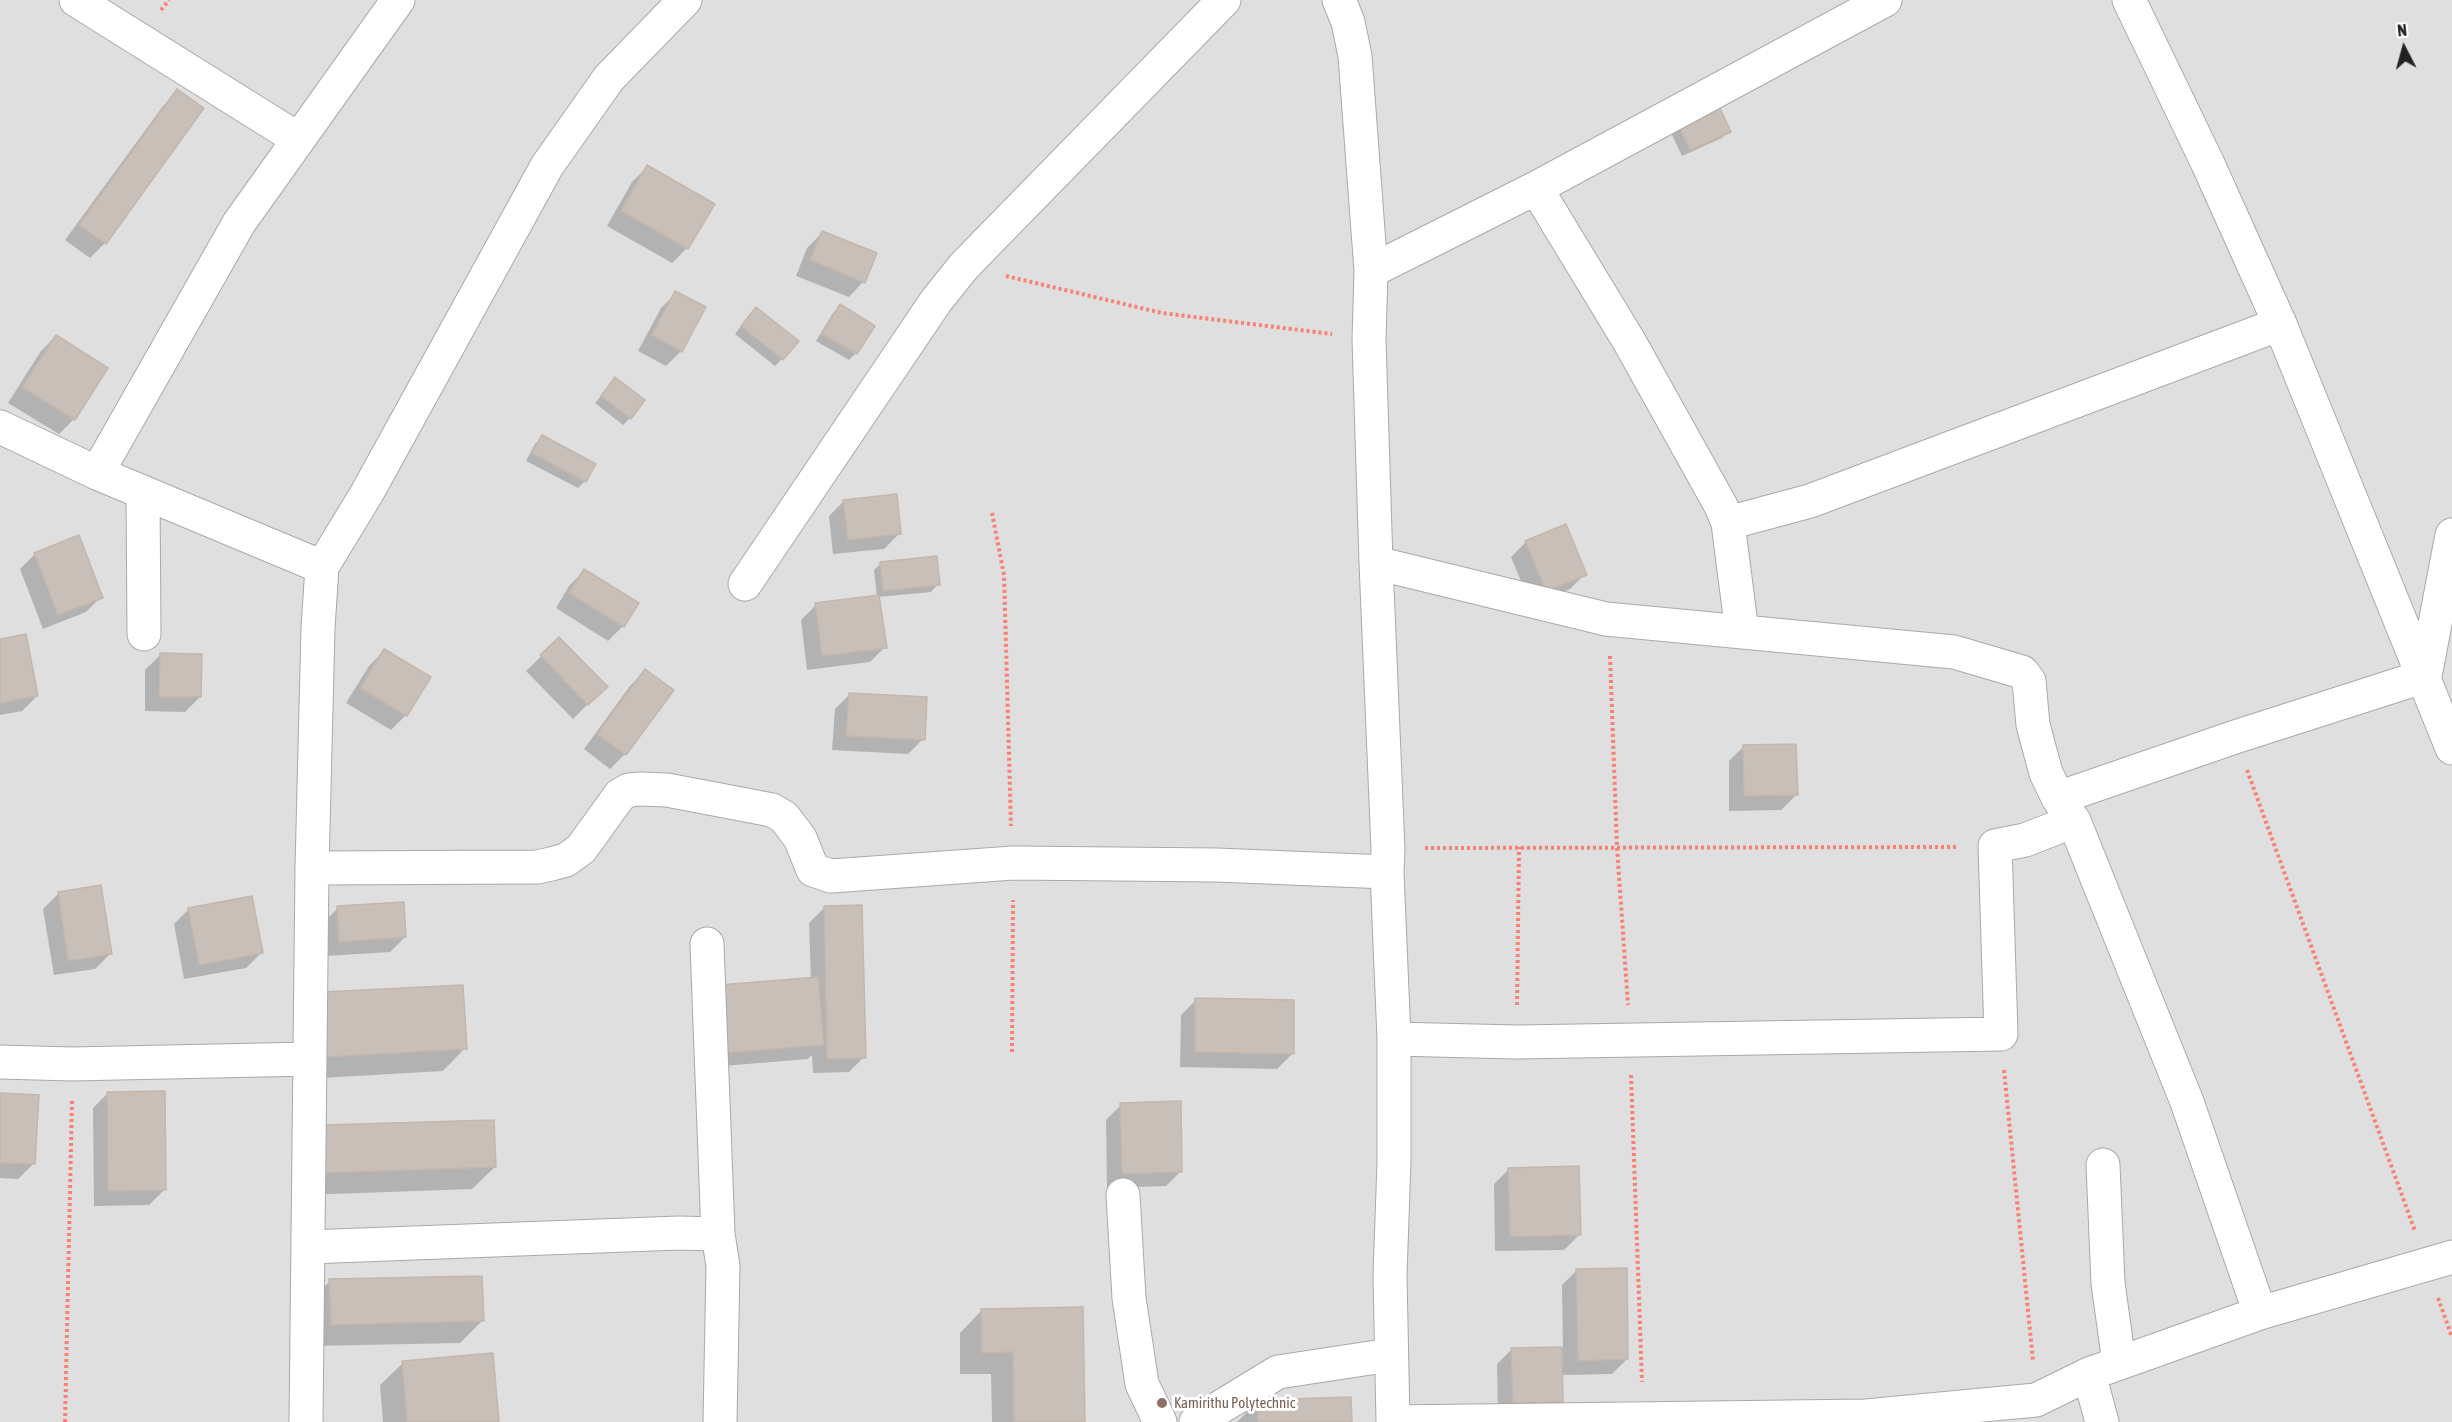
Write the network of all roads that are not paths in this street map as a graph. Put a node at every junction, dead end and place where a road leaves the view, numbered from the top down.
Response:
1 (76, 0) edge
2 (398, 0) edge
3 (685, 0) edge
4 (1224, 0) edge
5 (1339, 0) edge
6 (1886, 0) edge
7 (2129, 0) edge
8 (298, 139) junction
9 (1536, 188) junction
10 (1371, 271) junction
11 (2280, 324) junction
12 (0, 427) edge
13 (97, 473) junction
14 (143, 492) junction
15 (1728, 523) junction
16 (2452, 535) edge
17 (1376, 563) junction
18 (322, 567) junction
19 (745, 584) dead end
20 (1742, 632) junction
21 (144, 634) dead end
22 (2425, 676) junction
23 (2452, 748) edge
24 (2066, 809) junction
25 (1388, 860) junction
26 (312, 868) junction
27 (707, 944) dead end
28 (1394, 1039) junction
29 (310, 1059) junction
30 (0, 1062) edge
31 (2103, 1165) dead end
32 (1123, 1195) dead end
33 (718, 1234) junction
34 (308, 1247) junction
35 (2440, 1262) edge
36 (2260, 1313) junction
37 (1390, 1355) junction
38 (2119, 1363) junction
39 (2089, 1374) junction
40 (2037, 1411) edge
41 (306, 1422) edge
42 (720, 1422) edge
43 (1160, 1422) edge
44 (1196, 1422) edge
45 (2102, 1422) edge

1 - 8 street
2 - 8 street
3 - 18 street
4 - 19 street
5 - 10 street
6 - 9 street
7 - 11 street
8 - 13 street
9 - 10 street
9 - 15 street
10 - 17 street
11 - 15 street
11 - 22 street
12 - 13 street
13 - 14 street
14 - 18 street
14 - 21 street
15 - 20 street
16 - 22 street
17 - 20 street
17 - 25 street
18 - 26 street
20 - 24 street
22 - 23 street
22 - 24 street
24 - 28 street
24 - 36 street
25 - 26 street
25 - 28 street
26 - 29 street
27 - 33 street
28 - 37 street
29 - 30 street
29 - 34 street
31 - 38 street
32 - 43 street
33 - 34 street
33 - 42 street
34 - 41 street
35 - 36 street
36 - 38 street
37 - 40 street
37 - 44 street
38 - 39 street
39 - 40 street
39 - 45 street

